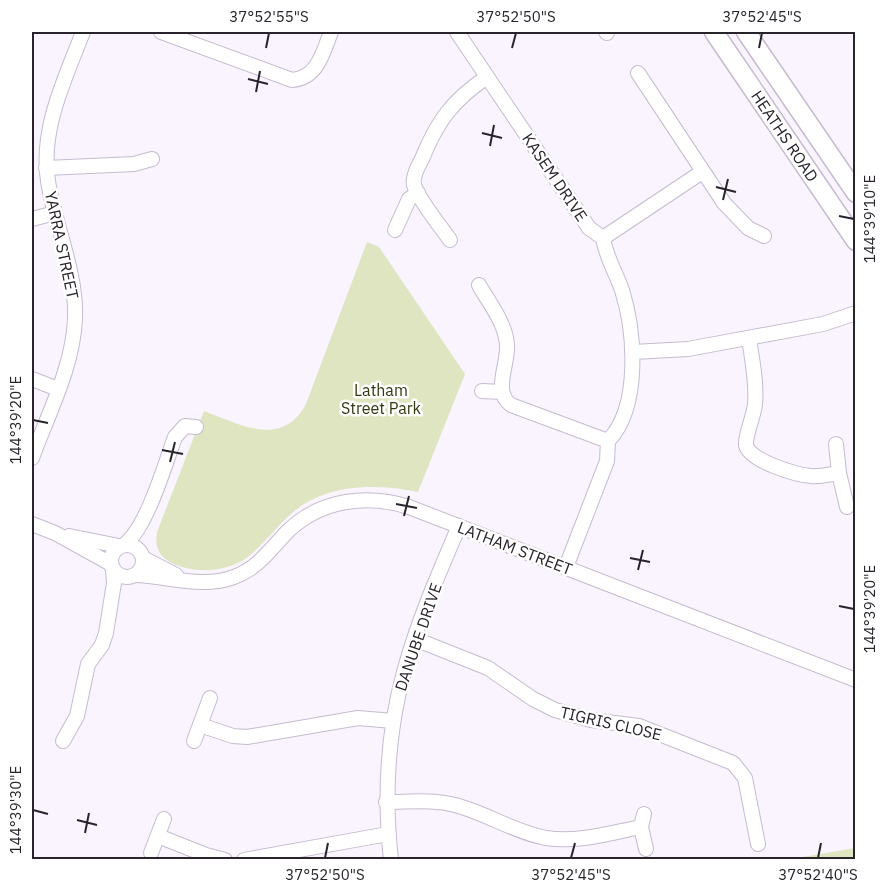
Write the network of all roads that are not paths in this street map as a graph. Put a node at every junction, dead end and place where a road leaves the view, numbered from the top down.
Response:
1 (83, 32) edge
2 (161, 32) edge
3 (331, 32) edge
4 (457, 32) edge
5 (714, 32) edge
6 (746, 32) edge
7 (189, 36) edge
8 (638, 73) dead end
9 (487, 77) junction
10 (152, 159) dead end
11 (46, 168) junction
12 (702, 172) junction
13 (418, 192) junction
14 (855, 194) edge
15 (55, 213) junction
16 (32, 219) edge
17 (395, 230) dead end
18 (764, 236) dead end
19 (603, 238) junction
20 (450, 240) dead end
21 (855, 241) edge
22 (479, 285) dead end
23 (855, 313) edge
24 (823, 324) junction
25 (855, 326) edge
26 (749, 339) junction
27 (633, 352) junction
28 (32, 379) edge
29 (58, 389) junction
30 (482, 391) dead end
31 (502, 392) junction
32 (196, 427) dead end
33 (608, 441) junction
34 (836, 444) dead end
35 (32, 458) edge
36 (839, 473) junction
37 (847, 507) dead end
38 (144, 519) junction
39 (32, 524) edge
40 (459, 526) junction
41 (55, 533) junction
42 (122, 546) junction
43 (142, 556) junction
44 (112, 567) junction
45 (566, 567) junction
46 (133, 576) junction
47 (185, 580) junction
48 (113, 595) junction
49 (415, 639) junction
50 (855, 680) edge
51 (210, 698) dead end
52 (393, 721) junction
53 (200, 724) junction
54 (63, 741) dead end
55 (194, 741) dead end
56 (386, 802) junction
57 (164, 819) dead end
58 (388, 834) junction
59 (158, 836) junction
60 (758, 844) dead end
61 (646, 849) dead end
62 (151, 853) dead end
63 (225, 860) edge
64 (244, 860) edge
65 (391, 860) edge

1 - 11 street, YARRA STREET
2 - 7 street
3 - 7 street
4 - 9 street, KASEM DRIVE
5 - 21 main road, HEATHS ROAD
6 - 14 main road, HEATHS ROAD
8 - 12 street
9 - 13 street
9 - 19 street, KASEM DRIVE
10 - 11 street
11 - 15 street, YARRA STREET
12 - 18 street
12 - 19 street
13 - 17 street
13 - 20 street
15 - 16 street
15 - 29 street, YARRA STREET
19 - 27 street, KASEM DRIVE
22 - 31 street
23 - 24 street
24 - 25 street
24 - 26 street
26 - 27 street
26 - 36 street
27 - 33 street, KASEM DRIVE
28 - 29 street
29 - 35 street, YARRA STREET
30 - 31 street
31 - 33 street
32 - 38 street
33 - 45 street, KASEM DRIVE
34 - 36 street
36 - 37 street
38 - 42 street
38 - 43 street
39 - 41 street
40 - 45 street, LATHAM STREET
40 - 47 street, LATHAM STREET
40 - 49 street, DANUBE DRIVE
41 - 42 street
41 - 44 street
42 - 43 street
42 - 44 street
43 - 46 street
43 - 47 street, LATHAM STREET
44 - 46 street
44 - 48 street
45 - 50 street, LATHAM STREET
46 - 47 street, LATHAM STREET
46 - 48 street
48 - 54 street
49 - 52 street, DANUBE DRIVE
49 - 60 street, TIGRIS CLOSE
51 - 53 street
52 - 53 street
52 - 56 street, DANUBE DRIVE
53 - 55 street
56 - 58 street, DANUBE DRIVE
56 - 61 street
57 - 59 street
58 - 64 street
58 - 65 street, DANUBE DRIVE
59 - 62 street
59 - 63 street

